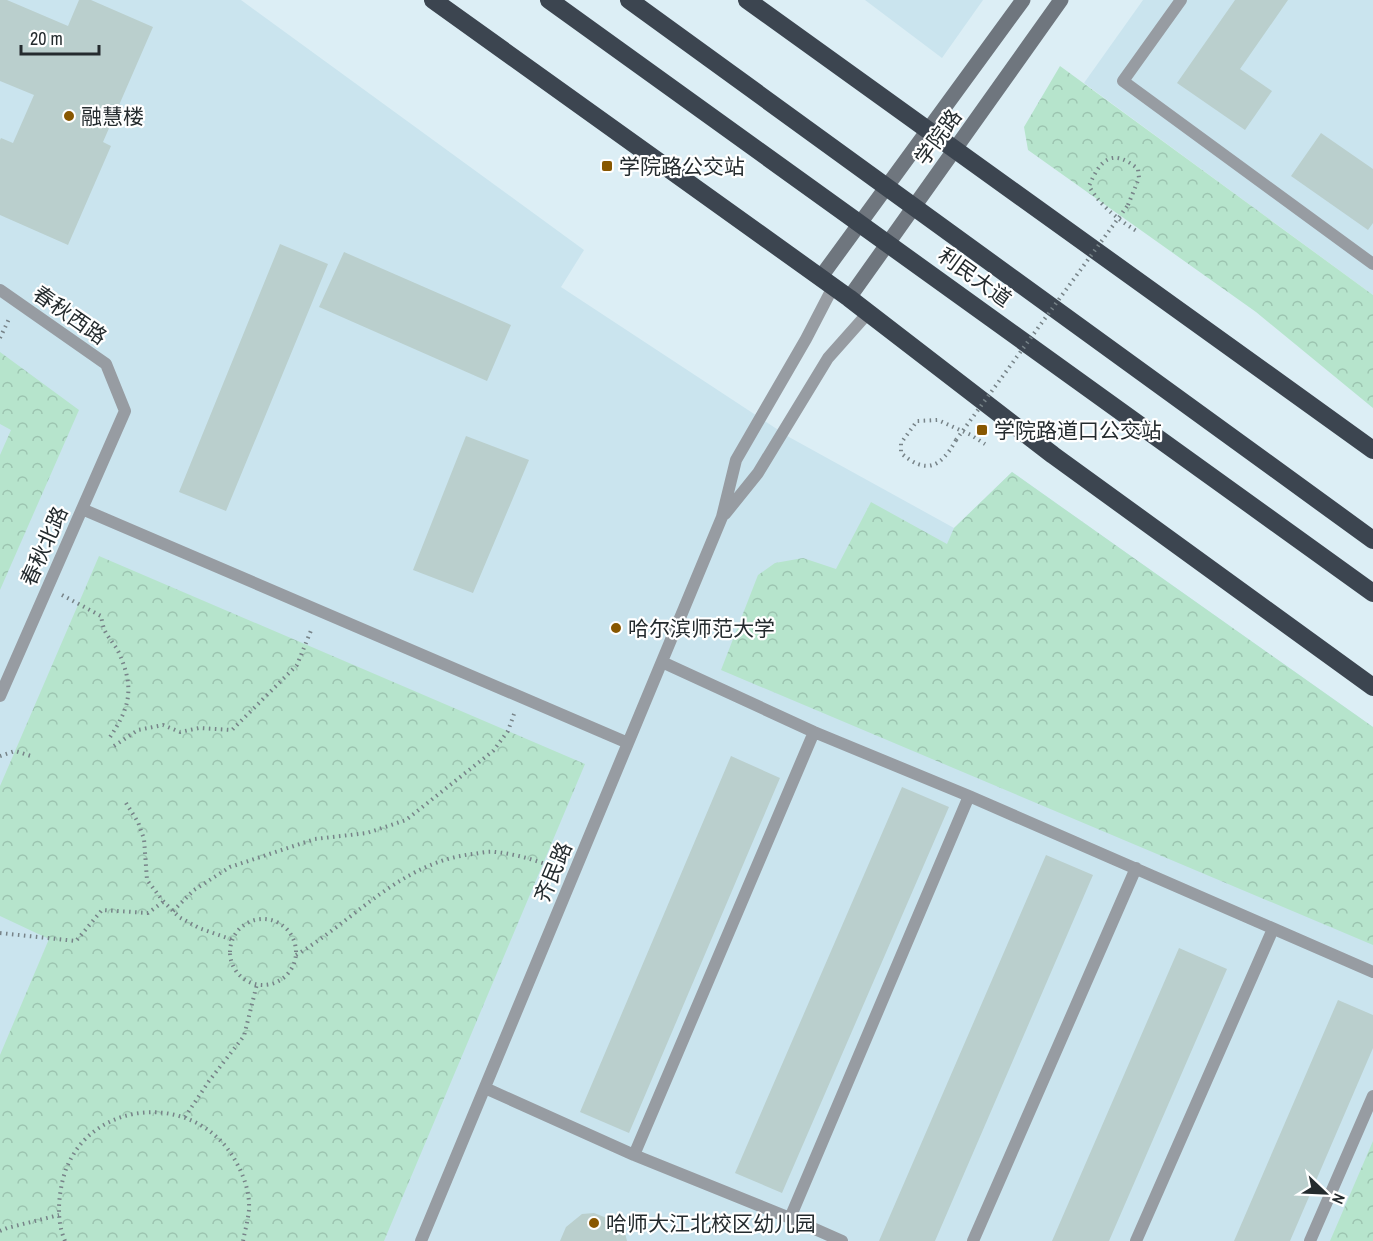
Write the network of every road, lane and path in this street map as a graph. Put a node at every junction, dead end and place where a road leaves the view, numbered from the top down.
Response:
1 (433, 0) edge
2 (549, 0) edge
3 (629, 0) edge
4 (747, 0) edge
5 (1023, 0) edge
6 (1061, 0) edge
7 (1181, 0) edge
8 (930, 129) junction
9 (956, 148) junction
10 (888, 187) junction
11 (914, 206) junction
12 (862, 223) junction
13 (1138, 232) dead end
14 (888, 242) junction
15 (1373, 264) edge
16 (826, 283) junction
17 (0, 290) edge
18 (849, 298) junction
19 (868, 313) junction
20 (125, 411) joint
21 (985, 444) dead end
22 (1373, 450) edge
23 (82, 508) junction
24 (722, 517) junction
25 (1373, 540) edge
26 (48, 587) junction
27 (1373, 593) edge
28 (319, 610) junction
29 (662, 662) junction
30 (1373, 687) edge
31 (0, 696) edge
32 (520, 697) junction
33 (814, 732) junction
34 (108, 740) dead end
35 (628, 743) junction
36 (114, 746) dead end
37 (0, 756) edge
38 (34, 757) dead end
39 (969, 796) junction
40 (126, 804) dead end
41 (1136, 868) junction
42 (574, 874) junction
43 (163, 902) junction
44 (173, 911) junction
45 (1273, 928) junction
46 (0, 933) edge
47 (233, 940) junction
48 (296, 954) junction
49 (1373, 972) edge
50 (257, 984) junction
51 (485, 1088) junction
52 (1373, 1096) edge
53 (185, 1118) junction
54 (634, 1155) junction
55 (59, 1215) junction
56 (790, 1218) junction
57 (0, 1231) edge
58 (65, 1241) edge
59 (243, 1241) edge
60 (421, 1241) edge
61 (842, 1241) edge
62 (974, 1241) edge
63 (1136, 1241) edge
64 (1310, 1241) edge

1 - 16 highway
2 - 12 highway, 利民大道
3 - 10 highway, 利民大道
4 - 8 highway
5 - 8 main road, 学院路
6 - 9 main road, 学院路
7 - 15 lane
8 - 9 highway
8 - 10 main road, 学院路
9 - 11 main road, 学院路
9 - 22 highway
10 - 11 highway, 利民大道
10 - 12 main road, 学院路
11 - 14 main road, 学院路
11 - 25 highway, 利民大道
12 - 14 highway, 利民大道
12 - 16 main road, 学院路
13 - 21 path, bridge
14 - 18 main road, 学院路
14 - 27 highway, 利民大道
16 - 18 highway
16 - 24 lane
17 - 20 lane, 春秋西路
18 - 19 highway
19 - 24 lane
19 - 30 highway
20 - 23 lane, 春秋北路
23 - 26 lane, 春秋北路
23 - 28 lane
24 - 29 lane, 齐民路
26 - 31 lane, 春秋北路
26 - 34 path
28 - 32 lane
28 - 36 path
29 - 33 lane
29 - 35 lane, 齐民路
32 - 35 lane
32 - 44 path
33 - 39 lane
33 - 54 lane
35 - 42 lane, 齐民路
37 - 38 path
39 - 41 lane
39 - 56 lane
40 - 43 path
41 - 45 lane
41 - 62 lane
42 - 48 path
42 - 51 lane, 齐民路
43 - 44 path
43 - 46 path
44 - 47 path
45 - 49 lane
45 - 63 lane
47 - 48 path
47 - 50 path
48 - 50 path
50 - 53 path
51 - 54 lane
51 - 60 lane, 齐民路
52 - 64 lane
53 - 55 path
53 - 59 path
54 - 56 lane
55 - 57 path
55 - 58 path
56 - 61 lane

